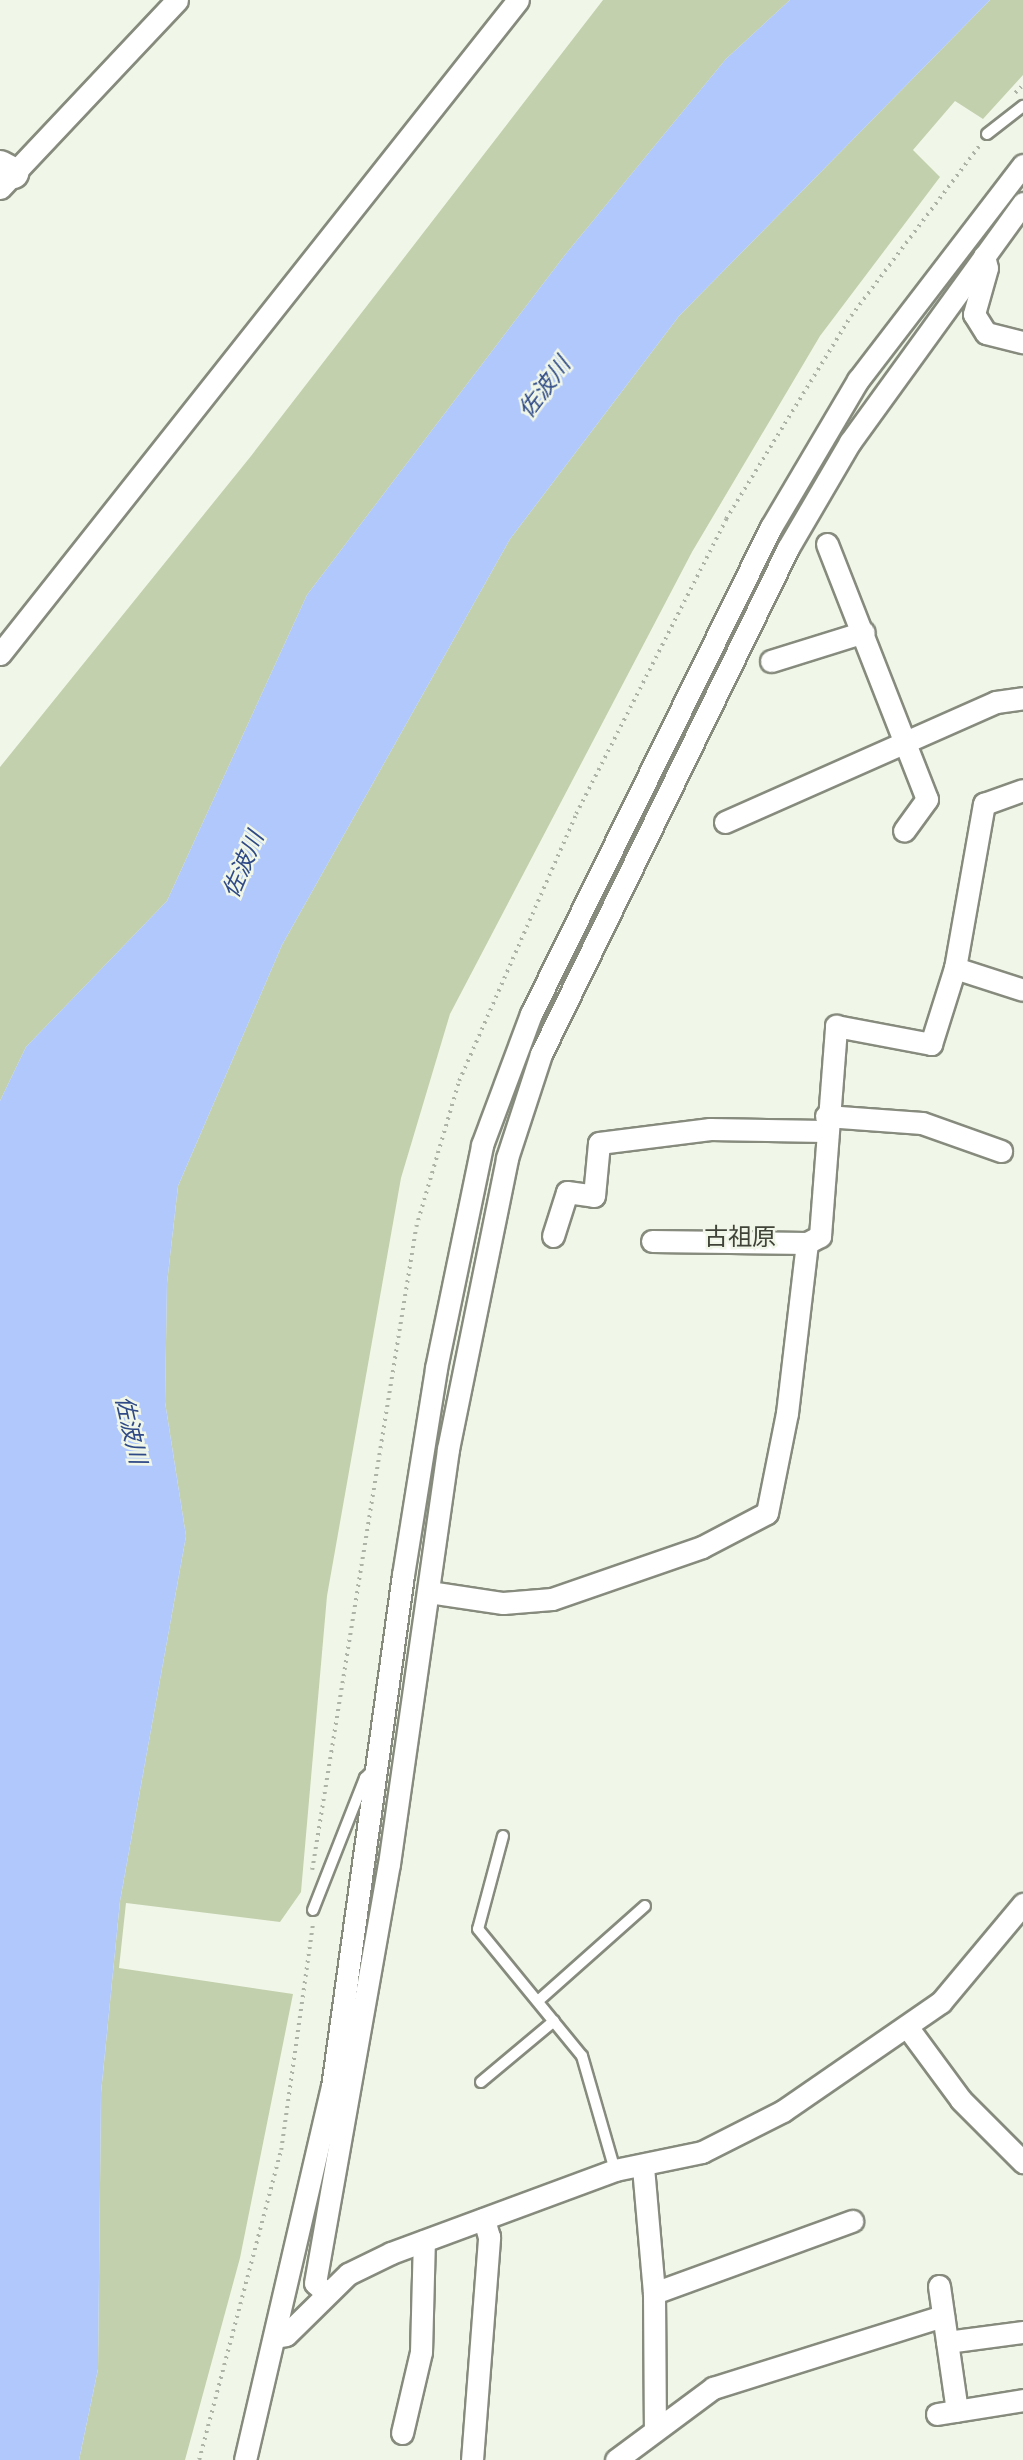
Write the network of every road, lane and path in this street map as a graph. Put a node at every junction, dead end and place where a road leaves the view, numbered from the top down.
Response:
1 (177, 0) edge
2 (518, 0) edge
3 (1023, 106) edge
4 (988, 134) dead end
5 (1023, 165) edge
6 (4, 176) edge
7 (1023, 203) edge
8 (984, 256) junction
9 (1023, 342) edge
10 (827, 544) dead end
11 (864, 632) junction
12 (0, 654) edge
13 (771, 661) dead end
14 (1023, 698) edge
15 (906, 742) junction
16 (1023, 790) edge
17 (725, 822) dead end
18 (904, 831) dead end
19 (954, 968) junction
20 (1023, 990) edge
21 (825, 1124) junction
22 (1001, 1151) dead end
23 (553, 1237) dead end
24 (652, 1241) dead end
25 (807, 1244) junction
26 (429, 1592) junction
27 (376, 1767) junction
28 (503, 1836) dead end
29 (645, 1906) dead end
30 (313, 1910) dead end
31 (1020, 1916) edge
32 (538, 2001) junction
33 (554, 2021) junction
34 (908, 2028) junction
35 (481, 2082) dead end
36 (1023, 2162) edge
37 (643, 2167) junction
38 (615, 2170) junction
39 (484, 2218) junction
40 (852, 2221) dead end
41 (424, 2241) junction
42 (939, 2286) dead end
43 (325, 2292) junction
44 (654, 2293) junction
45 (943, 2315) junction
46 (1023, 2332) edge
47 (275, 2337) junction
48 (947, 2342) junction
49 (1023, 2400) edge
50 (655, 2426) junction
51 (402, 2433) dead end
52 (245, 2460) edge
53 (472, 2460) edge
54 (616, 2460) edge

1 - 6 street
2 - 12 street
3 - 4 lane
5 - 27 street
7 - 8 street
8 - 9 street
8 - 26 street
10 - 11 street
11 - 13 street
11 - 15 street
14 - 15 street
15 - 17 street
15 - 18 street
16 - 19 street
19 - 20 street
19 - 21 street
21 - 22 street
21 - 23 street
21 - 25 street
24 - 25 street
25 - 26 street
26 - 43 street
27 - 30 lane
27 - 47 street
28 - 32 lane
29 - 32 lane
31 - 34 street
32 - 33 lane
33 - 35 lane
33 - 38 lane
34 - 36 street
34 - 37 street
37 - 38 street
37 - 44 street
38 - 39 street
39 - 41 street
39 - 53 street
40 - 44 street
41 - 43 street
41 - 51 street
42 - 45 street
43 - 47 street
44 - 50 street
45 - 48 street
45 - 50 street
46 - 48 street
47 - 52 street
48 - 49 street
50 - 54 street

